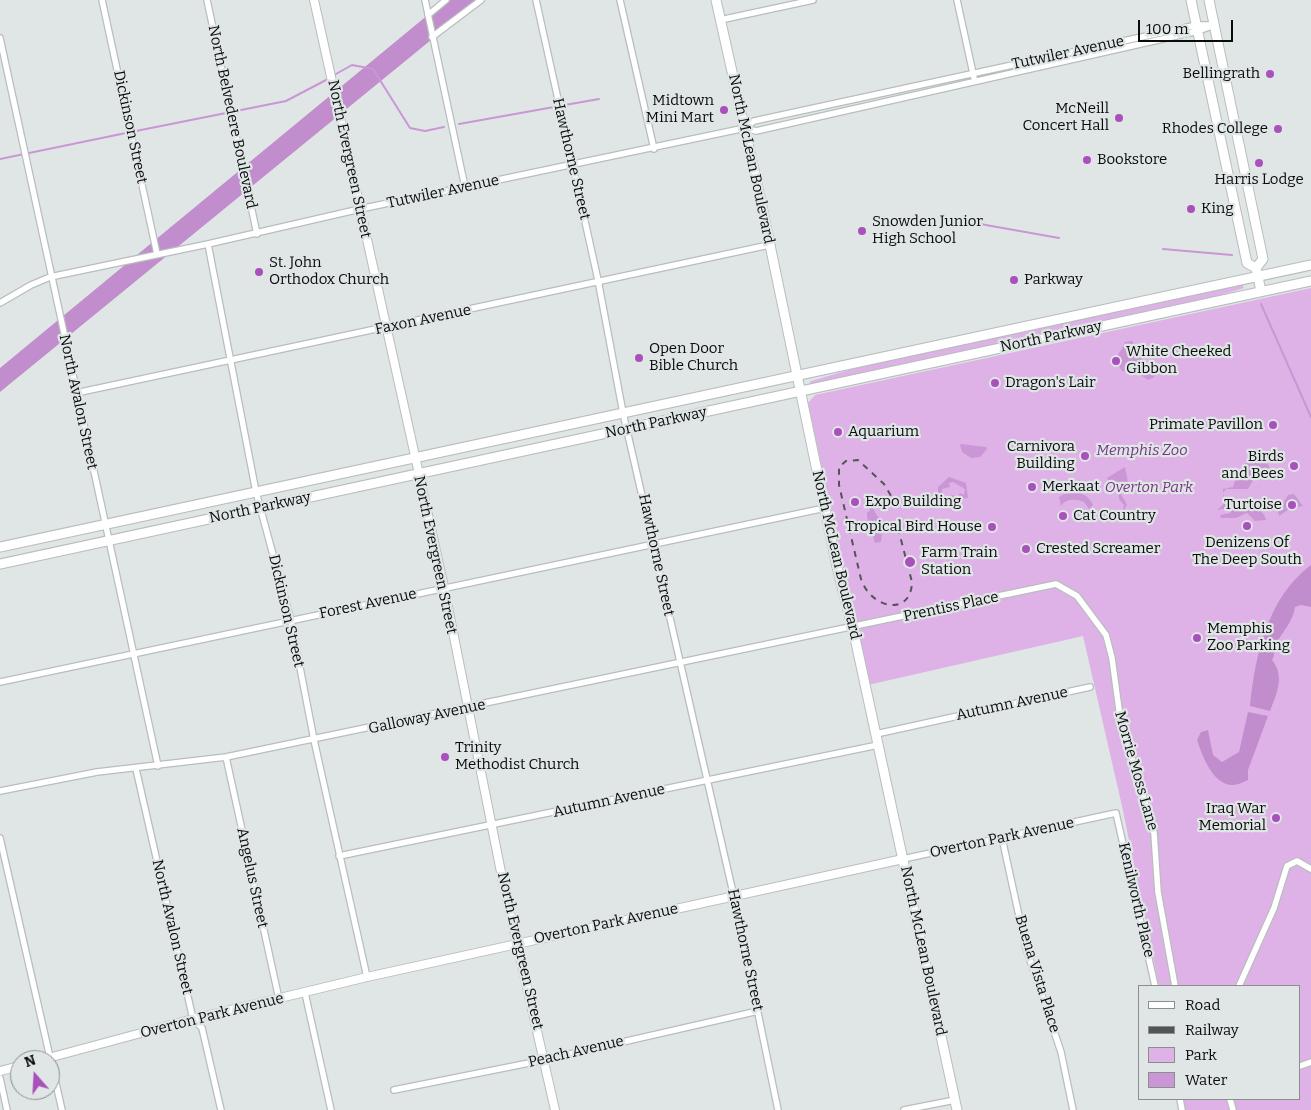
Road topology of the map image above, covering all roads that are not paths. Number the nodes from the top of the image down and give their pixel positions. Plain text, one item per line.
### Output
1 (102, 0) edge
2 (207, 0) edge
3 (314, 0) edge
4 (425, 0) edge
5 (446, 0) edge
6 (481, 0) edge
7 (536, 0) edge
8 (620, 0) edge
9 (716, 0) edge
10 (813, 0) edge
11 (957, 0) edge
12 (1191, 0) edge
13 (1208, 0) edge
14 (428, 15) junction
15 (720, 20) junction
16 (1214, 25) junction
17 (1197, 28) junction
18 (432, 36) junction
19 (0, 38) edge
20 (1083, 50) junction
21 (1085, 57) junction
22 (1029, 62) junction
23 (1031, 70) junction
24 (973, 74) junction
25 (975, 83) junction
26 (860, 99) junction
27 (862, 108) junction
28 (745, 128) junction
29 (1237, 135) junction
30 (1222, 138) junction
31 (654, 149) junction
32 (1240, 150) junction
33 (1225, 152) junction
34 (572, 166) junction
35 (465, 187) junction
36 (360, 209) junction
37 (257, 234) junction
38 (208, 244) junction
39 (769, 245) junction
40 (157, 254) junction
41 (1311, 264) edge
42 (1257, 272) junction
43 (50, 277) junction
44 (598, 280) junction
45 (1311, 281) edge
46 (1261, 291) junction
47 (0, 303) edge
48 (387, 328) junction
49 (232, 360) junction
50 (796, 376) junction
51 (76, 392) junction
52 (800, 392) junction
53 (623, 413) junction
54 (628, 429) junction
55 (414, 458) junction
56 (418, 476) junction
57 (256, 492) junction
58 (260, 507) junction
59 (825, 508) junction
60 (104, 525) junction
61 (108, 540) junction
62 (654, 544) junction
63 (0, 547) edge
64 (0, 564) edge
65 (1050, 585) joint
66 (444, 587) junction
67 (291, 620) junction
68 (852, 629) junction
69 (134, 653) junction
70 (679, 664) junction
71 (0, 682) edge
72 (1090, 687) dead end
73 (468, 708) junction
74 (876, 734) junction
75 (314, 740) junction
76 (878, 745) junction
77 (226, 758) junction
78 (158, 766) junction
79 (136, 769) junction
80 (707, 780) junction
81 (0, 791) edge
82 (1116, 813) joint
83 (492, 825) junction
84 (0, 838) edge
85 (1002, 838) junction
86 (339, 856) junction
87 (903, 859) junction
88 (1311, 869) edge
89 (734, 896) junction
90 (517, 944) junction
91 (367, 977) junction
92 (1155, 985) edge
93 (1175, 985) edge
94 (1239, 985) edge
95 (305, 992) junction
96 (278, 999) junction
97 (758, 1011) junction
98 (193, 1019) junction
99 (48, 1050) edge
100 (60, 1055) edge
101 (544, 1060) junction
102 (0, 1078) edge
103 (394, 1090) dead end
104 (955, 1100) junction
105 (7, 1110) edge
106 (221, 1110) edge
107 (331, 1110) edge
108 (556, 1110) edge
109 (778, 1110) edge
110 (904, 1110) edge
111 (957, 1110) edge
112 (1073, 1110) edge

1 - 40 street, Dickinson Street
2 - 37 street, North Belvedere Boulevard
3 - 36 street, North Evergreen Street
4 - 14 street
5 - 14 street
6 - 18 street
7 - 34 street, Hawthorne Street
8 - 31 street
9 - 15 main road, North McLean Boulevard
10 - 15 street
11 - 24 street
12 - 17 main road
13 - 16 main road
14 - 18 street
15 - 28 main road, North McLean Boulevard
16 - 17 street, Tutwiler Avenue
16 - 29 main road
17 - 20 street, Tutwiler Avenue
17 - 21 street, Tutwiler Avenue
17 - 30 main road
18 - 35 street
19 - 43 street, North Avalon Street
20 - 21 street
20 - 22 street, Tutwiler Avenue
21 - 23 street, Tutwiler Avenue
22 - 23 street
22 - 24 street, Tutwiler Avenue
23 - 25 street, Tutwiler Avenue
24 - 25 street
24 - 26 street, Tutwiler Avenue
25 - 27 street, Tutwiler Avenue
26 - 27 street
26 - 28 street, Tutwiler Avenue
27 - 28 street, Tutwiler Avenue
28 - 31 street, Tutwiler Avenue
28 - 39 main road, North McLean Boulevard
29 - 30 main road
29 - 32 main road
30 - 33 main road
31 - 34 street, Tutwiler Avenue
32 - 33 main road
32 - 42 main road
33 - 42 main road
34 - 35 street, Tutwiler Avenue
34 - 44 street, Hawthorne Street
35 - 36 street, Tutwiler Avenue
36 - 37 street, Tutwiler Avenue
36 - 48 street, North Evergreen Street
37 - 38 street, Tutwiler Avenue
38 - 40 street, Tutwiler Avenue
38 - 49 street, Dickinson Street
39 - 44 street, Faxon Avenue
39 - 50 main road, North McLean Boulevard
40 - 43 street, Tutwiler Avenue
41 - 42 main road, North Parkway
42 - 46 main road
42 - 50 main road, North Parkway
43 - 47 street, Tutwiler Avenue
43 - 51 street, North Avalon Street
44 - 48 street, Faxon Avenue
44 - 53 street, Hawthorne Street
45 - 46 main road, North Parkway
46 - 52 main road, North Parkway
48 - 49 street, Faxon Avenue
48 - 55 street, North Evergreen Street
49 - 51 street, Faxon Avenue
49 - 57 street, Dickinson Street
50 - 52 main road, North McLean Boulevard
50 - 53 main road, North Parkway
51 - 60 street, North Avalon Street
52 - 54 main road, North Parkway
52 - 59 main road, North McLean Boulevard
53 - 54 street, Hawthorne Street
53 - 55 main road, North Parkway
54 - 56 main road, North Parkway
54 - 62 street, Hawthorne Street
55 - 56 street, North Evergreen Street
55 - 57 main road, North Parkway
56 - 58 main road, North Parkway
56 - 66 street, North Evergreen Street
57 - 58 street, Dickinson Street
57 - 60 main road, North Parkway
58 - 61 main road, North Parkway
58 - 67 street, Dickinson Street
59 - 62 street, Forest Avenue
59 - 68 main road, North McLean Boulevard
60 - 61 street, North Avalon Street
60 - 63 main road, North Parkway
61 - 64 main road, North Parkway
61 - 69 street, North Avalon Street
62 - 66 street, Forest Avenue
62 - 70 street, Hawthorne Street
65 - 68 street, Prentiss Place
65 - 93 street, Morrie Moss Lane
66 - 67 street, Forest Avenue
66 - 73 street, North Evergreen Street
67 - 69 street, Forest Avenue
67 - 75 street, Dickinson Street
68 - 70 street, Galloway Avenue
68 - 74 main road, North McLean Boulevard
69 - 71 street, Forest Avenue
69 - 78 street, North Avalon Street
70 - 73 street, Galloway Avenue
70 - 80 street, Hawthorne Street
72 - 74 street, Autumn Avenue
73 - 75 street, Galloway Avenue
73 - 83 street, North Evergreen Street
74 - 76 main road, North McLean Boulevard
75 - 77 street, Galloway Avenue
75 - 86 street, Dickinson Street
76 - 80 street, Autumn Avenue
76 - 87 main road, North McLean Boulevard
77 - 78 street, Galloway Avenue
77 - 96 street, Angelus Street
78 - 79 street, Galloway Avenue
79 - 81 street, Galloway Avenue
79 - 98 street, North Avalon Street
80 - 83 street, Autumn Avenue
80 - 89 street, Hawthorne Street
82 - 85 street, Overton Park Avenue
82 - 92 street, Kenilworth Place
83 - 86 street, Autumn Avenue
83 - 90 street, North Evergreen Street
84 - 99 street
85 - 87 street, Overton Park Avenue
85 - 112 street, Buena Vista Place
86 - 91 street, Dickinson Street
87 - 89 street, Overton Park Avenue
87 - 104 main road, North McLean Boulevard
88 - 94 street
89 - 90 street, Overton Park Avenue
89 - 97 street, Hawthorne Street
90 - 91 street, Overton Park Avenue
90 - 101 street, North Evergreen Street
91 - 95 street, Overton Park Avenue
95 - 96 street, Overton Park Avenue
95 - 107 street
96 - 98 street, Overton Park Avenue
97 - 101 street, Peach Avenue
97 - 109 street, Hawthorne Street
98 - 100 street, Overton Park Avenue
98 - 106 street, North Avalon Street
101 - 103 street, Peach Avenue
101 - 108 street, North Evergreen Street
102 - 105 street
104 - 110 street
104 - 111 main road, North McLean Boulevard

